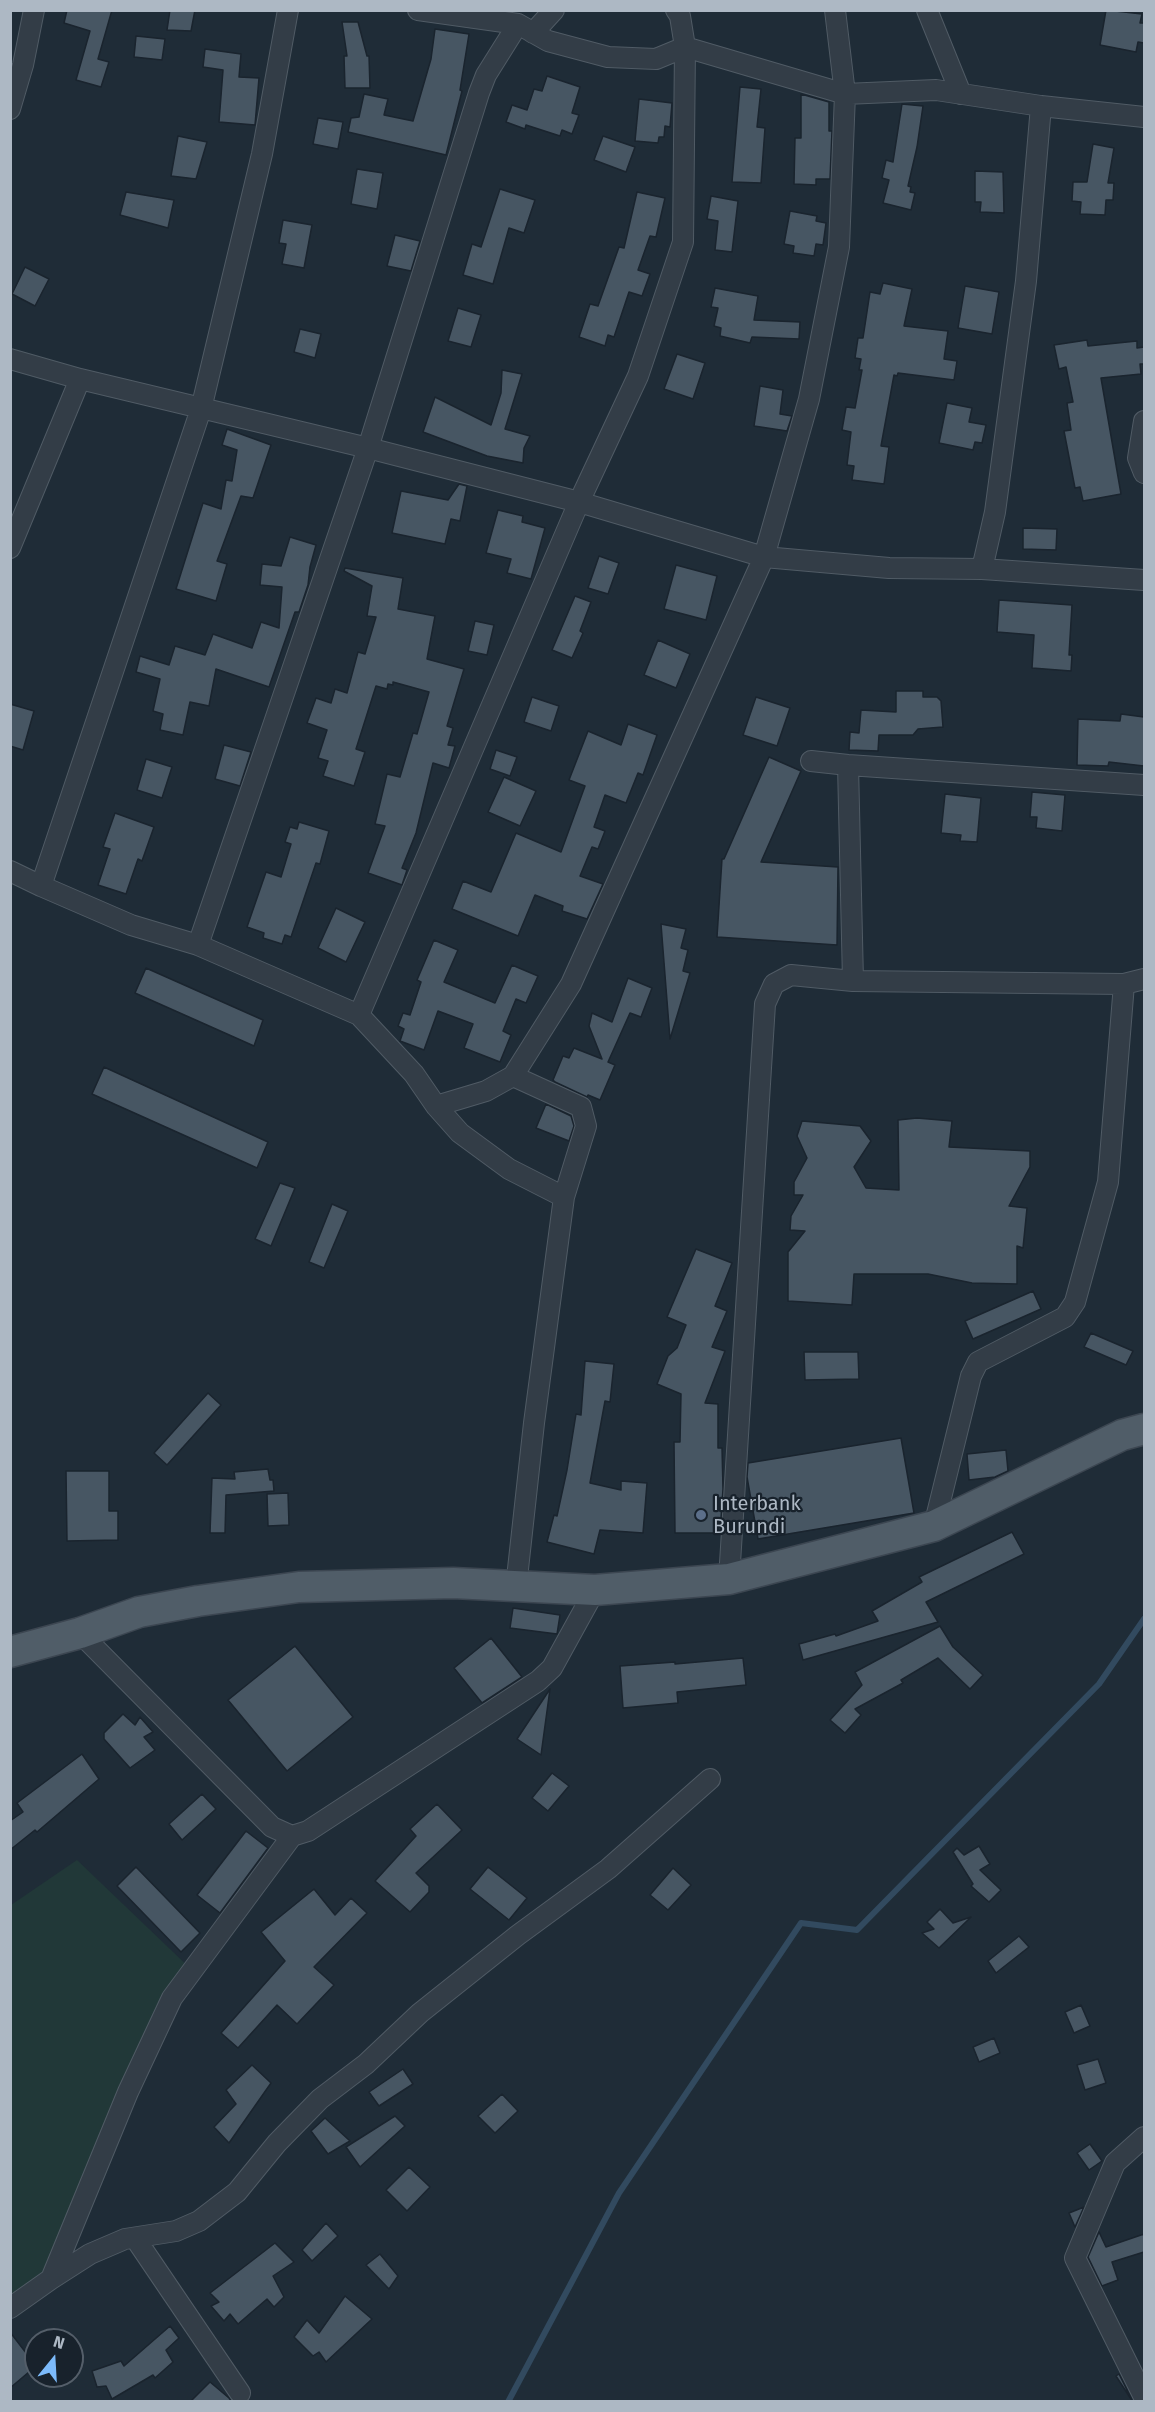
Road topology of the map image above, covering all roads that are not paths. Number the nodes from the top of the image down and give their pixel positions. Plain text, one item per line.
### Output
1 (34, 10) edge
2 (288, 10) edge
3 (418, 10) edge
4 (554, 10) edge
5 (676, 10) edge
6 (835, 10) edge
7 (927, 10) edge
8 (526, 28) junction
9 (685, 46) junction
10 (845, 93) junction
11 (961, 93) junction
12 (1041, 106) junction
13 (10, 109) edge
14 (1144, 117) edge
15 (10, 359) edge
16 (80, 379) junction
17 (201, 409) junction
18 (1144, 421) edge
19 (368, 448) junction
20 (1144, 473) edge
21 (579, 502) junction
22 (10, 548) edge
23 (764, 557) junction
24 (982, 568) junction
25 (1144, 580) edge
26 (811, 761) dead end
27 (848, 765) junction
28 (1144, 785) edge
29 (10, 871) edge
30 (41, 886) junction
31 (198, 945) junction
32 (1144, 979) edge
33 (853, 981) junction
34 (1124, 984) junction
35 (359, 1015) junction
36 (513, 1076) junction
37 (436, 1106) junction
38 (564, 1197) junction
39 (1144, 1429) edge
40 (934, 1526) junction
41 (729, 1578) junction
42 (516, 1587) junction
43 (595, 1590) junction
44 (80, 1633) junction
45 (10, 1652) edge
46 (710, 1779) dead end
47 (292, 1836) junction
48 (1144, 2137) edge
49 (135, 2238) junction
50 (51, 2279) junction
51 (10, 2308) edge
52 (240, 2393) dead end
53 (1144, 2397) edge

1 - 13 street
2 - 17 street
3 - 8 street
4 - 8 street
5 - 9 street
6 - 10 street
7 - 11 street
8 - 9 street
8 - 19 street
9 - 10 street
9 - 21 street
10 - 11 street
10 - 23 street
11 - 12 street
12 - 14 street
12 - 24 street
15 - 16 street
16 - 17 street
16 - 22 street
17 - 19 street
17 - 30 street
18 - 20 street
19 - 21 street
19 - 31 street
21 - 23 street
21 - 35 street
23 - 24 street
23 - 36 street
24 - 25 street
26 - 27 street
27 - 28 street
27 - 33 street
29 - 30 street
30 - 31 street
31 - 35 street
32 - 34 street
33 - 34 street
33 - 41 street
34 - 40 street
35 - 37 street
36 - 37 street
36 - 38 street
37 - 38 street
38 - 42 street
39 - 40 main road
40 - 41 main road
41 - 43 main road
42 - 43 main road
42 - 44 main road
43 - 47 street
44 - 45 main road
44 - 47 street
46 - 49 street
47 - 50 street
48 - 53 street
49 - 50 street
49 - 52 street
50 - 51 street

